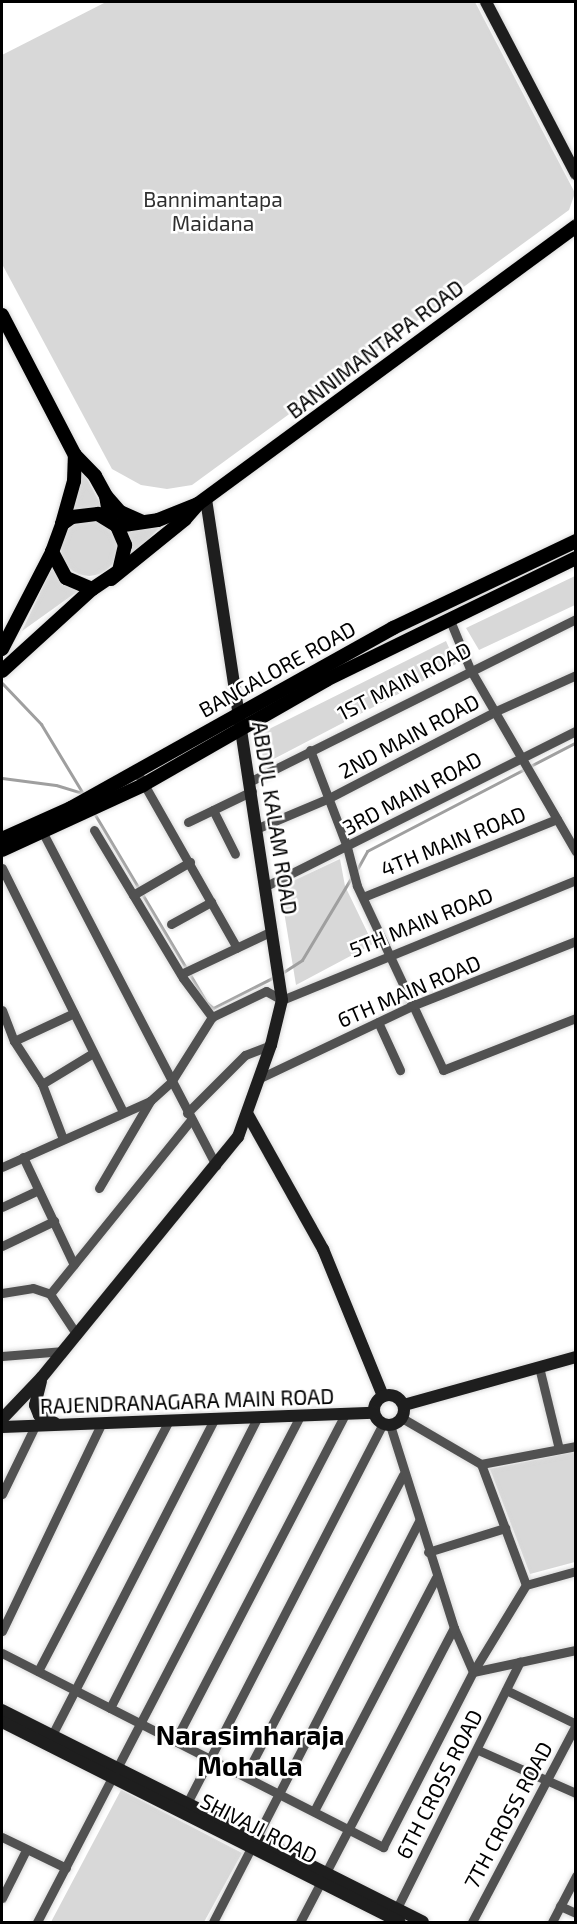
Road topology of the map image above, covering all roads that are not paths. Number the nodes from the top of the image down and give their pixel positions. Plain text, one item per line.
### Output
1 (486, 2) edge
2 (575, 171) edge
3 (576, 226) edge
4 (2, 315) edge
5 (75, 455) junction
6 (106, 496) junction
7 (202, 501) junction
8 (113, 523) junction
9 (146, 524) junction
10 (62, 525) junction
11 (576, 541) edge
12 (52, 552) junction
13 (576, 558) edge
14 (111, 579) junction
15 (92, 589) junction
16 (449, 618) junction
17 (576, 619) edge
18 (2, 649) edge
19 (470, 669) junction
20 (2, 671) edge
21 (576, 675) edge
22 (496, 711) junction
23 (240, 712) junction
24 (242, 729) junction
25 (576, 731) edge
26 (310, 750) junction
27 (521, 756) junction
28 (137, 772) junction
29 (143, 785) junction
30 (252, 786) junction
31 (100, 798) junction
32 (329, 798) junction
33 (213, 810) junction
34 (74, 811) junction
35 (556, 819) junction
36 (188, 822) dead end
37 (258, 828) junction
38 (94, 830) dead end
39 (43, 833) junction
40 (2, 839) edge
41 (347, 847) junction
42 (2, 850) edge
43 (576, 852) edge
44 (235, 854) dead end
45 (190, 862) junction
46 (2, 868) edge
47 (576, 880) edge
48 (266, 886) junction
49 (133, 895) junction
50 (363, 897) junction
51 (211, 902) junction
52 (171, 924) dead end
53 (272, 931) junction
54 (576, 941) edge
55 (237, 948) junction
56 (388, 954) junction
57 (181, 974) junction
58 (282, 1000) junction
59 (414, 1005) junction
60 (2, 1011) edge
61 (74, 1013) junction
62 (212, 1017) junction
63 (576, 1018) edge
64 (378, 1022) junction
65 (15, 1041) junction
66 (271, 1045) junction
67 (93, 1053) junction
68 (400, 1070) dead end
69 (260, 1078) junction
70 (171, 1082) junction
71 (42, 1084) junction
72 (150, 1101) junction
73 (123, 1112) junction
74 (248, 1115) junction
75 (189, 1116) junction
76 (63, 1139) junction
77 (23, 1157) junction
78 (216, 1166) junction
79 (2, 1167) edge
80 (99, 1188) dead end
81 (38, 1190) junction
82 (2, 1207) edge
83 (54, 1221) junction
84 (2, 1246) edge
85 (75, 1265) junction
86 (2, 1293) edge
87 (50, 1294) junction
88 (77, 1335) junction
89 (64, 1351) junction
90 (2, 1356) edge
91 (576, 1357) edge
92 (539, 1367) junction
93 (42, 1377) junction
94 (383, 1396) junction
95 (403, 1412) junction
96 (374, 1413) junction
97 (345, 1415) junction
98 (257, 1418) junction
99 (299, 1418) junction
100 (2, 1419) edge
101 (214, 1420) junction
102 (168, 1422) junction
103 (101, 1424) junction
104 (61, 1425) junction
105 (386, 1425) junction
106 (35, 1426) junction
107 (2, 1428) edge
108 (576, 1446) edge
109 (559, 1449) junction
110 (481, 1464) junction
111 (404, 1474) junction
112 (2, 1494) edge
113 (419, 1521) junction
114 (505, 1528) junction
115 (428, 1552) junction
116 (576, 1571) edge
117 (436, 1578) junction
118 (526, 1585) junction
119 (454, 1628) junction
120 (2, 1631) edge
121 (576, 1650) edge
122 (2, 1653) edge
123 (520, 1661) junction
124 (38, 1671) junction
125 (473, 1672) junction
126 (75, 1690) junction
127 (506, 1690) junction
128 (110, 1708) junction
129 (2, 1710) edge
130 (2, 1722) edge
131 (576, 1724) edge
132 (142, 1725) junction
133 (52, 1735) junction
134 (176, 1739) junction
135 (477, 1750) junction
136 (212, 1758) junction
137 (118, 1774) junction
138 (245, 1776) junction
139 (549, 1779) junction
140 (576, 1793) edge
141 (281, 1795) junction
142 (186, 1806) junction
143 (314, 1811) junction
144 (349, 1829) junction
145 (2, 1838) edge
146 (257, 1844) junction
147 (26, 1850) junction
148 (66, 1868) junction
149 (576, 1876) edge
150 (323, 1878) junction
151 (2, 1898) edge
152 (560, 1906) junction
153 (576, 1913) edge
154 (395, 1918) edge
155 (37, 1923) edge
156 (213, 1923) edge
157 (300, 1923) edge
158 (423, 1923) edge
159 (472, 1923) edge
160 (552, 1923) edge

1 - 2 street
3 - 7 main road, BANNIMANTAPA ROAD
4 - 5 main road
5 - 6 main road
5 - 10 main road
6 - 8 main road
6 - 9 main road
7 - 9 main road
7 - 14 main road
7 - 23 street, ABDUL KALAM ROAD
8 - 9 main road
8 - 10 main road
8 - 14 main road
10 - 12 main road
11 - 23 main road, BANGALORE ROAD
12 - 15 main road
12 - 18 main road
13 - 16 main road, BANGALORE ROAD
14 - 15 main road
15 - 20 main road
16 - 19 street
16 - 24 main road, BANGALORE ROAD
17 - 19 street, 1ST MAIN ROAD
19 - 22 street
19 - 26 street, 1ST MAIN ROAD
21 - 22 street, 2ND MAIN ROAD
22 - 27 street
22 - 32 street, 2ND MAIN ROAD
23 - 24 street, ABDUL KALAM ROAD
23 - 28 main road, BANGALORE ROAD
24 - 29 main road, BANGALORE ROAD
24 - 30 street, ABDUL KALAM ROAD
25 - 27 street, 3RD MAIN ROAD
26 - 30 street, 1ST MAIN ROAD
26 - 32 street
27 - 35 street
27 - 41 street, 3RD MAIN ROAD
28 - 29 street
28 - 31 main road, BANGALORE ROAD
29 - 31 main road, BANGALORE ROAD
29 - 45 street
30 - 33 street, 1ST MAIN ROAD
30 - 37 street, ABDUL KALAM ROAD
31 - 34 main road, BANGALORE ROAD
32 - 37 street, 2ND MAIN ROAD
32 - 41 street
33 - 36 street, 1ST MAIN ROAD
33 - 44 street
34 - 39 main road, BANGALORE ROAD
34 - 40 main road, BANGALORE ROAD
35 - 43 street
35 - 50 street, 4TH MAIN ROAD
37 - 48 street, ABDUL KALAM ROAD
38 - 49 street
39 - 42 main road, BANGALORE ROAD
39 - 70 street
41 - 48 street, 3RD MAIN ROAD
41 - 50 street
45 - 49 street
45 - 51 street
46 - 61 street
47 - 56 street, 5TH MAIN ROAD
48 - 53 street, ABDUL KALAM ROAD
49 - 57 street
50 - 56 street
51 - 52 street
51 - 55 street
53 - 55 street
53 - 58 street, ABDUL KALAM ROAD
54 - 59 street, 6TH MAIN ROAD
55 - 57 street
56 - 58 street, 5TH MAIN ROAD
56 - 59 street
57 - 62 street
58 - 62 street
58 - 66 street
59 - 63 street
59 - 64 street, 6TH MAIN ROAD
60 - 65 street
61 - 65 street
61 - 67 street
62 - 70 street
64 - 68 street
64 - 69 street, 6TH MAIN ROAD
65 - 71 street
66 - 69 street
66 - 75 street
67 - 71 street
67 - 73 street
69 - 74 street
70 - 72 street
70 - 75 street
71 - 76 street
72 - 73 street
72 - 80 street
73 - 76 street
74 - 78 street
74 - 94 street
75 - 78 street
75 - 85 street
76 - 77 street
77 - 79 street
77 - 81 street
78 - 88 street
81 - 82 street
81 - 83 street
83 - 84 street
83 - 85 street
85 - 87 street
86 - 87 street
87 - 88 street
88 - 89 street
89 - 90 street
89 - 93 street
91 - 92 street
92 - 95 street
92 - 109 street
93 - 100 street
93 - 104 street
94 - 95 street
94 - 96 street
95 - 105 street
95 - 110 street
96 - 97 street, RAJENDRANAGARA MAIN ROAD
96 - 105 street
97 - 99 street, RAJENDRANAGARA MAIN ROAD
97 - 134 street
98 - 99 street, RAJENDRANAGARA MAIN ROAD
98 - 101 street, RAJENDRANAGARA MAIN ROAD
98 - 128 street
99 - 132 street
101 - 102 street, RAJENDRANAGARA MAIN ROAD
101 - 126 street
102 - 103 street, RAJENDRANAGARA MAIN ROAD
102 - 124 street
103 - 104 street, RAJENDRANAGARA MAIN ROAD
103 - 120 street
104 - 106 street, RAJENDRANAGARA MAIN ROAD
105 - 111 street
105 - 136 street
106 - 107 street, RAJENDRANAGARA MAIN ROAD
106 - 112 street
108 - 109 street
109 - 110 street
110 - 114 street
111 - 113 street
111 - 138 street
113 - 115 street
113 - 141 street
114 - 115 street
114 - 118 street
115 - 117 street
116 - 118 street
117 - 119 street
117 - 143 street
118 - 125 street
119 - 125 street
119 - 144 street
121 - 123 street
122 - 124 street
123 - 125 street
123 - 127 street, 6TH CROSS ROAD
124 - 126 street
125 - 144 street
126 - 128 street
126 - 133 street
127 - 131 street
127 - 135 street, 6TH CROSS ROAD
128 - 132 street
129 - 133 street
130 - 137 street, SHIVAJI ROAD
131 - 139 street, 7TH CROSS ROAD
132 - 134 street
132 - 137 street
133 - 137 street
134 - 136 street
135 - 139 street
135 - 154 street, 6TH CROSS ROAD
136 - 138 street
136 - 142 street
137 - 142 street, SHIVAJI ROAD
137 - 148 street
138 - 141 street
139 - 140 street
139 - 159 street, 7TH CROSS ROAD
141 - 143 street
141 - 146 street
142 - 146 street, SHIVAJI ROAD
143 - 144 street
144 - 150 street
145 - 147 street
146 - 150 street, SHIVAJI ROAD
146 - 156 street
147 - 148 street
147 - 151 street
148 - 155 street
149 - 152 street
150 - 154 street, SHIVAJI ROAD
150 - 157 street
152 - 153 street
152 - 160 street
154 - 158 street, SHIVAJI ROAD

